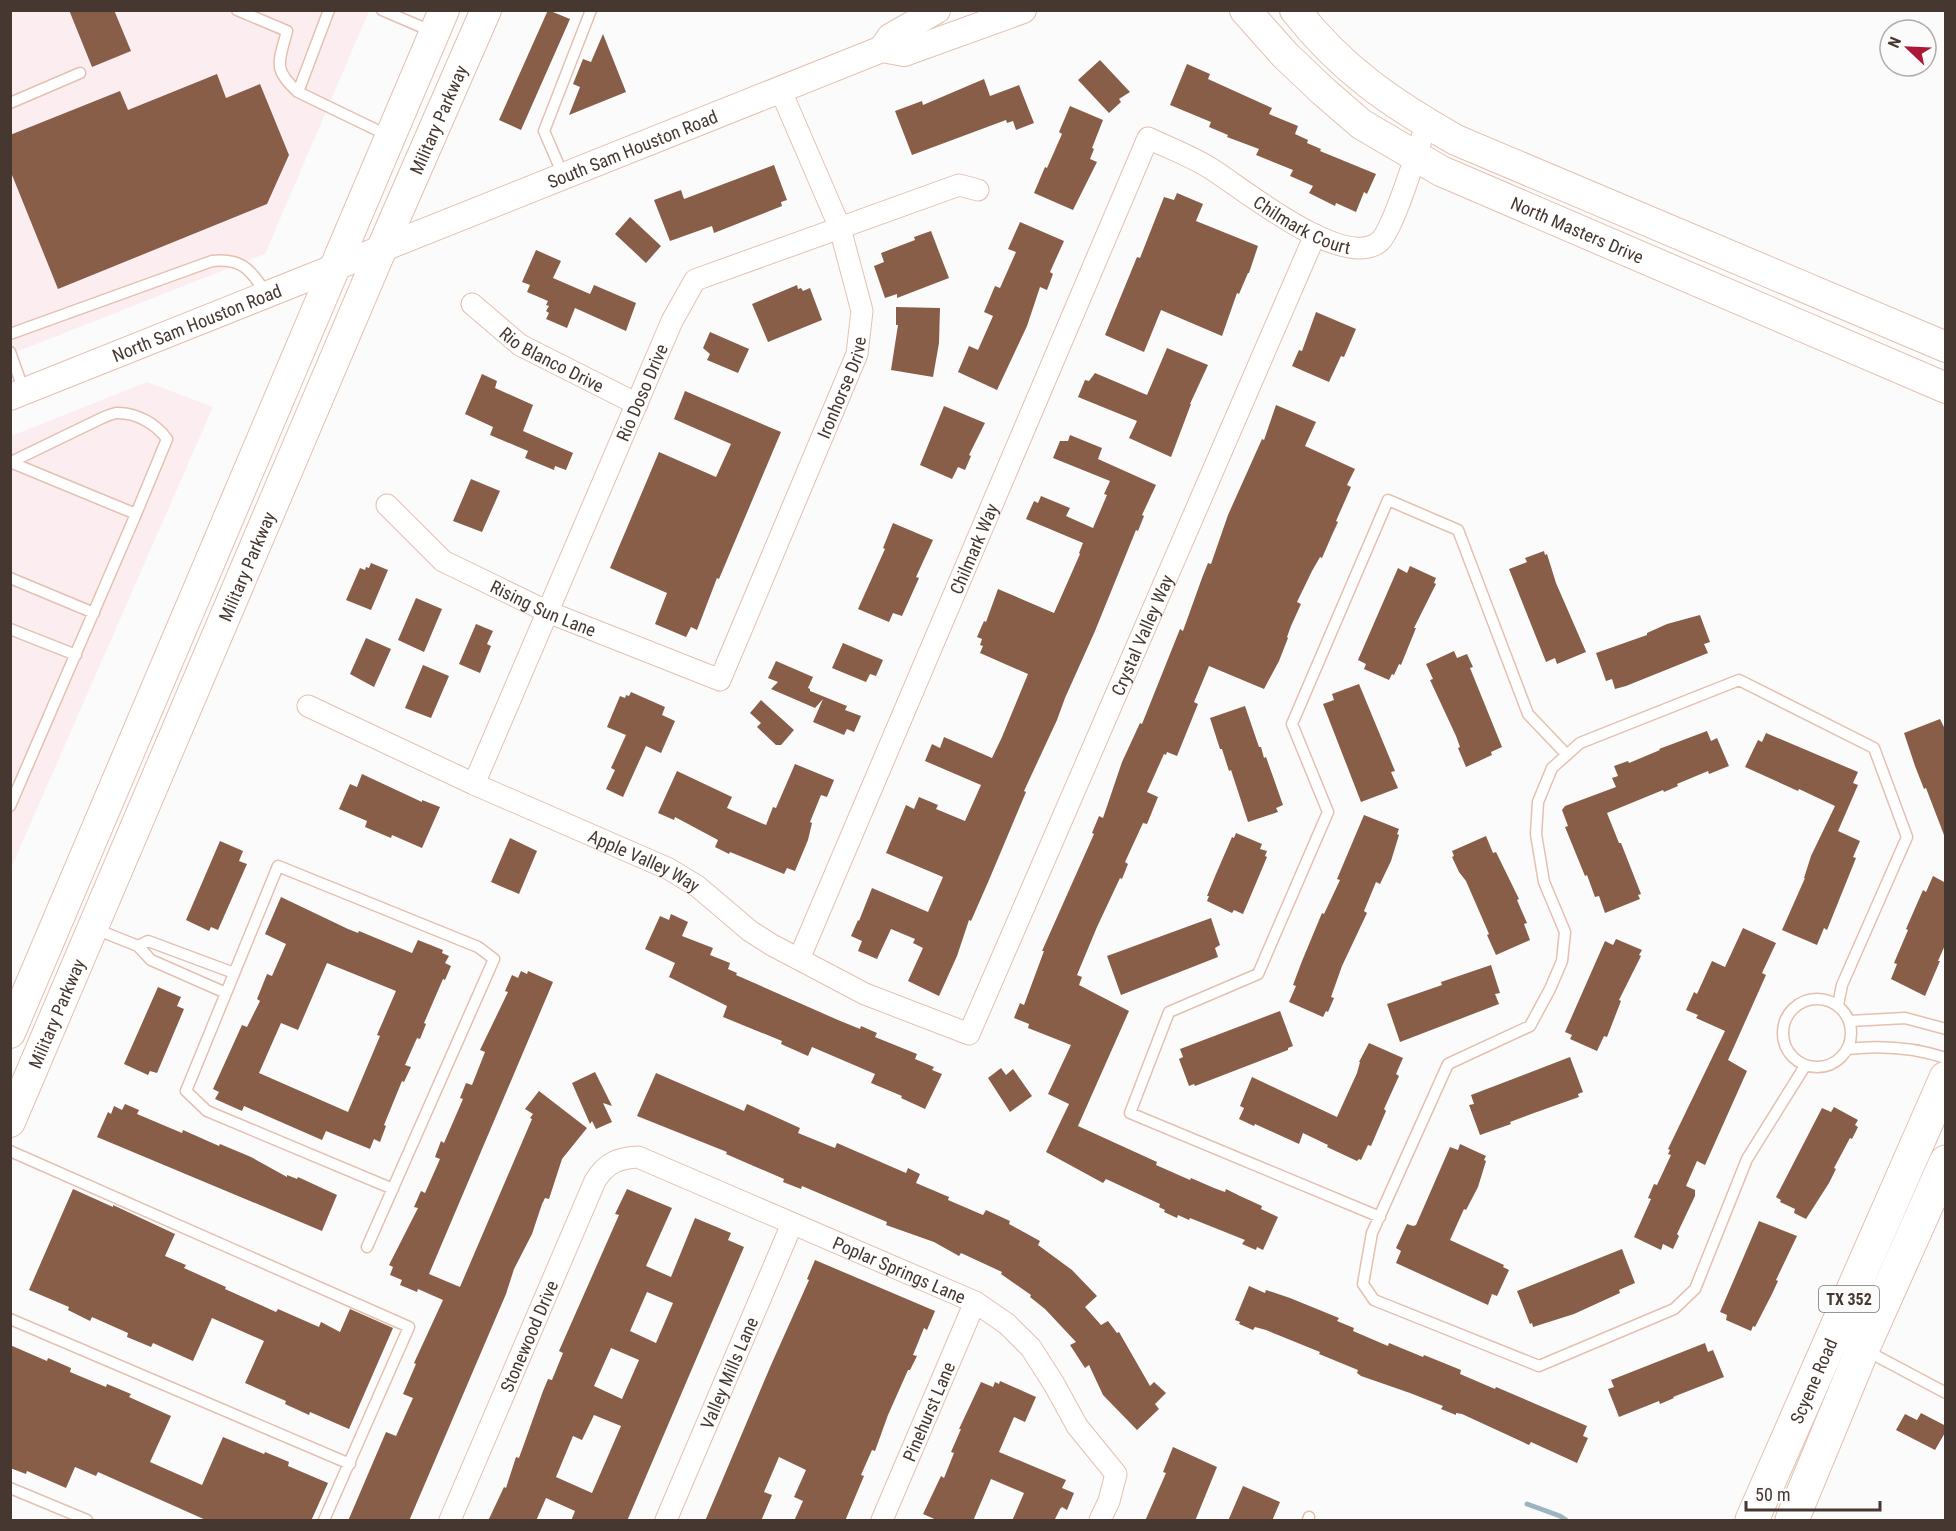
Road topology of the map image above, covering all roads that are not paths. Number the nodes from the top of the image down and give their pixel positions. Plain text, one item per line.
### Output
1 (237, 10) edge
2 (329, 10) edge
3 (382, 10) edge
4 (486, 10) edge
5 (591, 10) edge
6 (937, 10) edge
7 (1023, 10) edge
8 (1245, 10) edge
9 (1295, 10) edge
10 (439, 22) edge
11 (882, 49) junction
12 (80, 73) dead end
13 (780, 89) junction
14 (298, 92) junction
15 (10, 103) edge
16 (1427, 123) junction
17 (390, 136) junction
18 (1148, 138) joint
19 (1414, 156) junction
20 (563, 176) junction
21 (978, 190) dead end
22 (840, 228) junction
23 (1315, 235) junction
24 (382, 248) junction
25 (336, 266) junction
26 (267, 294) junction
27 (472, 304) dead end
28 (10, 334) edge
29 (1946, 347) edge
30 (10, 352) edge
31 (1946, 388) edge
32 (17, 394) edge
33 (637, 404) junction
34 (11, 462) edge
35 (387, 505) dead end
36 (136, 514) junction
37 (10, 578) edge
38 (548, 612) junction
39 (94, 613) junction
40 (10, 629) edge
41 (76, 655) junction
42 (720, 680) joint
43 (308, 706) dead end
44 (1567, 755) junction
45 (474, 784) junction
46 (10, 806) edge
47 (61, 915) junction
48 (93, 928) junction
49 (138, 946) junction
50 (799, 959) junction
51 (234, 973) junction
52 (226, 993) junction
53 (1838, 1005) junction
54 (1850, 1021) junction
55 (1946, 1029) edge
56 (10, 1033) edge
57 (969, 1034) joint
58 (1848, 1049) junction
59 (1946, 1058) edge
60 (1806, 1066) junction
61 (1946, 1078) edge
62 (10, 1122) edge
63 (10, 1151) edge
64 (616, 1160) joint
65 (1946, 1162) edge
66 (393, 1189) junction
67 (1380, 1216) junction
68 (792, 1224) junction
69 (367, 1247) dead end
70 (975, 1302) junction
71 (10, 1319) edge
72 (1863, 1348) junction
73 (1946, 1393) edge
74 (350, 1464) junction
75 (10, 1488) edge
76 (87, 1521) edge
77 (324, 1521) edge
78 (450, 1521) edge
79 (666, 1521) edge
80 (882, 1521) edge
81 (1100, 1521) edge
82 (1752, 1521) edge
83 (1792, 1521) edge

1 - 14 lane
2 - 14 lane
3 - 10 lane
4 - 24 main road, Military Parkway
5 - 20 lane
6 - 11 street, South Sam Houston Road
7 - 11 street, South Sam Houston Road
8 - 19 main road, North Masters Drive
9 - 16 main road, North Masters Drive
10 - 17 main road, Military Parkway
11 - 13 street, South Sam Houston Road
12 - 15 lane
13 - 20 street, South Sam Houston Road
13 - 22 street, Ironhorse Drive
14 - 17 lane
16 - 19 street, Chilmark Court
16 - 29 main road, North Masters Drive
17 - 25 main road, Military Parkway
18 - 23 street, Chilmark Court
18 - 50 street, Chilmark Way
19 - 23 street, Chilmark Court
19 - 31 main road, North Masters Drive
20 - 24 street, South Sam Houston Road
21 - 22 street, Rio Doso Drive
22 - 33 street, Rio Doso Drive
22 - 42 street, Ironhorse Drive
23 - 57 street, Crystal Valley Way
24 - 25 street, North Sam Houston Road
24 - 48 main road, Military Parkway
25 - 26 street, North Sam Houston Road
25 - 47 main road, Military Parkway
26 - 28 lane
26 - 32 street, North Sam Houston Road
27 - 33 street, Rio Blanco Drive
30 - 32 lane
33 - 38 street, Rio Doso Drive
34 - 36 lane
34 - 36 lane
35 - 38 street, Rising Sun Lane
36 - 39 lane
37 - 39 lane
38 - 42 street, Rising Sun Lane
38 - 45 street, Rio Doso Drive
39 - 41 lane
40 - 41 lane
41 - 46 lane
43 - 45 street, Apple Valley Way
44 - 53 lane
44 - 67 lane
44 - 67 lane
45 - 50 street, Apple Valley Way
47 - 48 main road
47 - 56 main road, Military Parkway
48 - 49 lane
48 - 62 main road, Military Parkway
49 - 51 lane
49 - 52 lane
50 - 57 street, Apple Valley Way
51 - 52 lane
51 - 66 lane
52 - 66 lane
53 - 54 lane
53 - 60 lane
54 - 55 lane
54 - 58 lane
58 - 59 lane
58 - 60 lane
60 - 67 lane
61 - 82 main road, Scyene Road / TX 352
63 - 74 lane
64 - 68 street, Poplar Springs Lane
64 - 78 street, Stonewood Drive
65 - 72 main road, Scyene Road / TX 352
66 - 69 lane
68 - 70 street, Poplar Springs Lane
68 - 79 street, Valley Mills Lane
70 - 80 street, Pinehurst Lane
70 - 81 street, Poplar Springs Lane
71 - 74 lane
72 - 73 lane
72 - 83 main road, Scyene Road / TX 352
74 - 77 lane
75 - 76 lane

